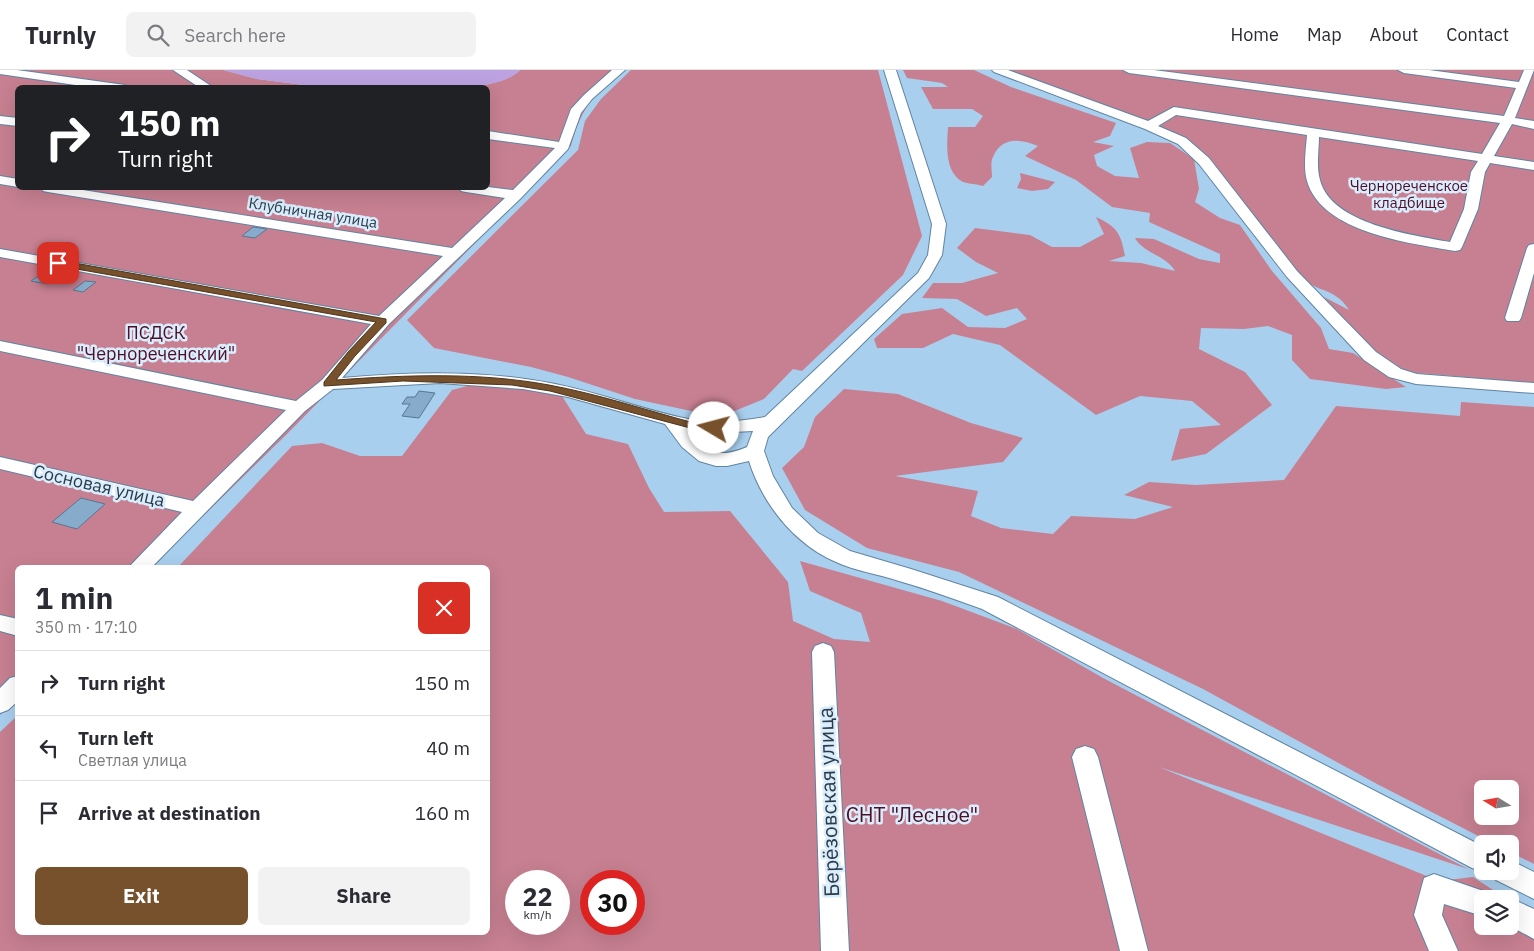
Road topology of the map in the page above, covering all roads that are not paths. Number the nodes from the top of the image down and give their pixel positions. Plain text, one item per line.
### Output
1 (179, 70) edge
2 (619, 70) edge
3 (890, 70) edge
4 (998, 70) edge
5 (1130, 70) edge
6 (1404, 70) edge
7 (1530, 70) edge
8 (0, 71) edge
9 (103, 85) edge
10 (204, 85) edge
11 (1523, 86) junction
12 (0, 120) edge
13 (1508, 120) junction
14 (15, 122) edge
15 (1534, 125) edge
16 (1150, 126) junction
17 (1313, 134) junction
18 (490, 135) edge
19 (564, 146) junction
20 (1485, 158) junction
21 (1534, 166) edge
22 (0, 180) edge
23 (15, 182) edge
24 (61, 190) edge
25 (480, 190) edge
26 (516, 195) junction
27 (1534, 248) edge
28 (0, 253) edge
29 (455, 253) junction
30 (1514, 318) dead end
31 (383, 321) junction
32 (0, 346) edge
33 (328, 384) junction
34 (1534, 388) edge
35 (299, 406) junction
36 (672, 420) junction
37 (771, 422) junction
38 (755, 450) junction
39 (0, 463) edge
40 (199, 508) junction
41 (141, 565) edge
42 (0, 623) edge
43 (15, 627) edge
44 (823, 652) dead end
45 (15, 688) edge
46 (0, 703) edge
47 (1085, 757) dead end
48 (1474, 855) edge
49 (1519, 878) edge
50 (1534, 886) edge
51 (1474, 900) edge
52 (1519, 915) edge
53 (1534, 925) edge
54 (835, 951) edge
55 (1134, 951) edge
56 (1444, 951) edge

1 - 10 street
2 - 19 street
3 - 37 street
4 - 16 street
5 - 13 street
6 - 11 street
7 - 11 street
8 - 9 street
11 - 13 street
12 - 14 street
13 - 15 street
13 - 20 street
16 - 17 street
16 - 34 street
17 - 20 street
17 - 20 street
18 - 19 street
19 - 26 street
20 - 21 street
22 - 23 street
24 - 29 street, Клубничная улица
25 - 26 street
26 - 29 street
27 - 30 street
28 - 31 street
29 - 31 street
31 - 33 street
32 - 35 street
33 - 35 street
33 - 36 street
35 - 40 street
36 - 37 street
36 - 38 street
37 - 38 street
38 - 48 street
39 - 40 street, Сосновая улица
40 - 41 street
42 - 43 street
44 - 54 street, Берёзовская улица
45 - 46 street
47 - 55 street
49 - 50 street
51 - 56 street
52 - 53 street

